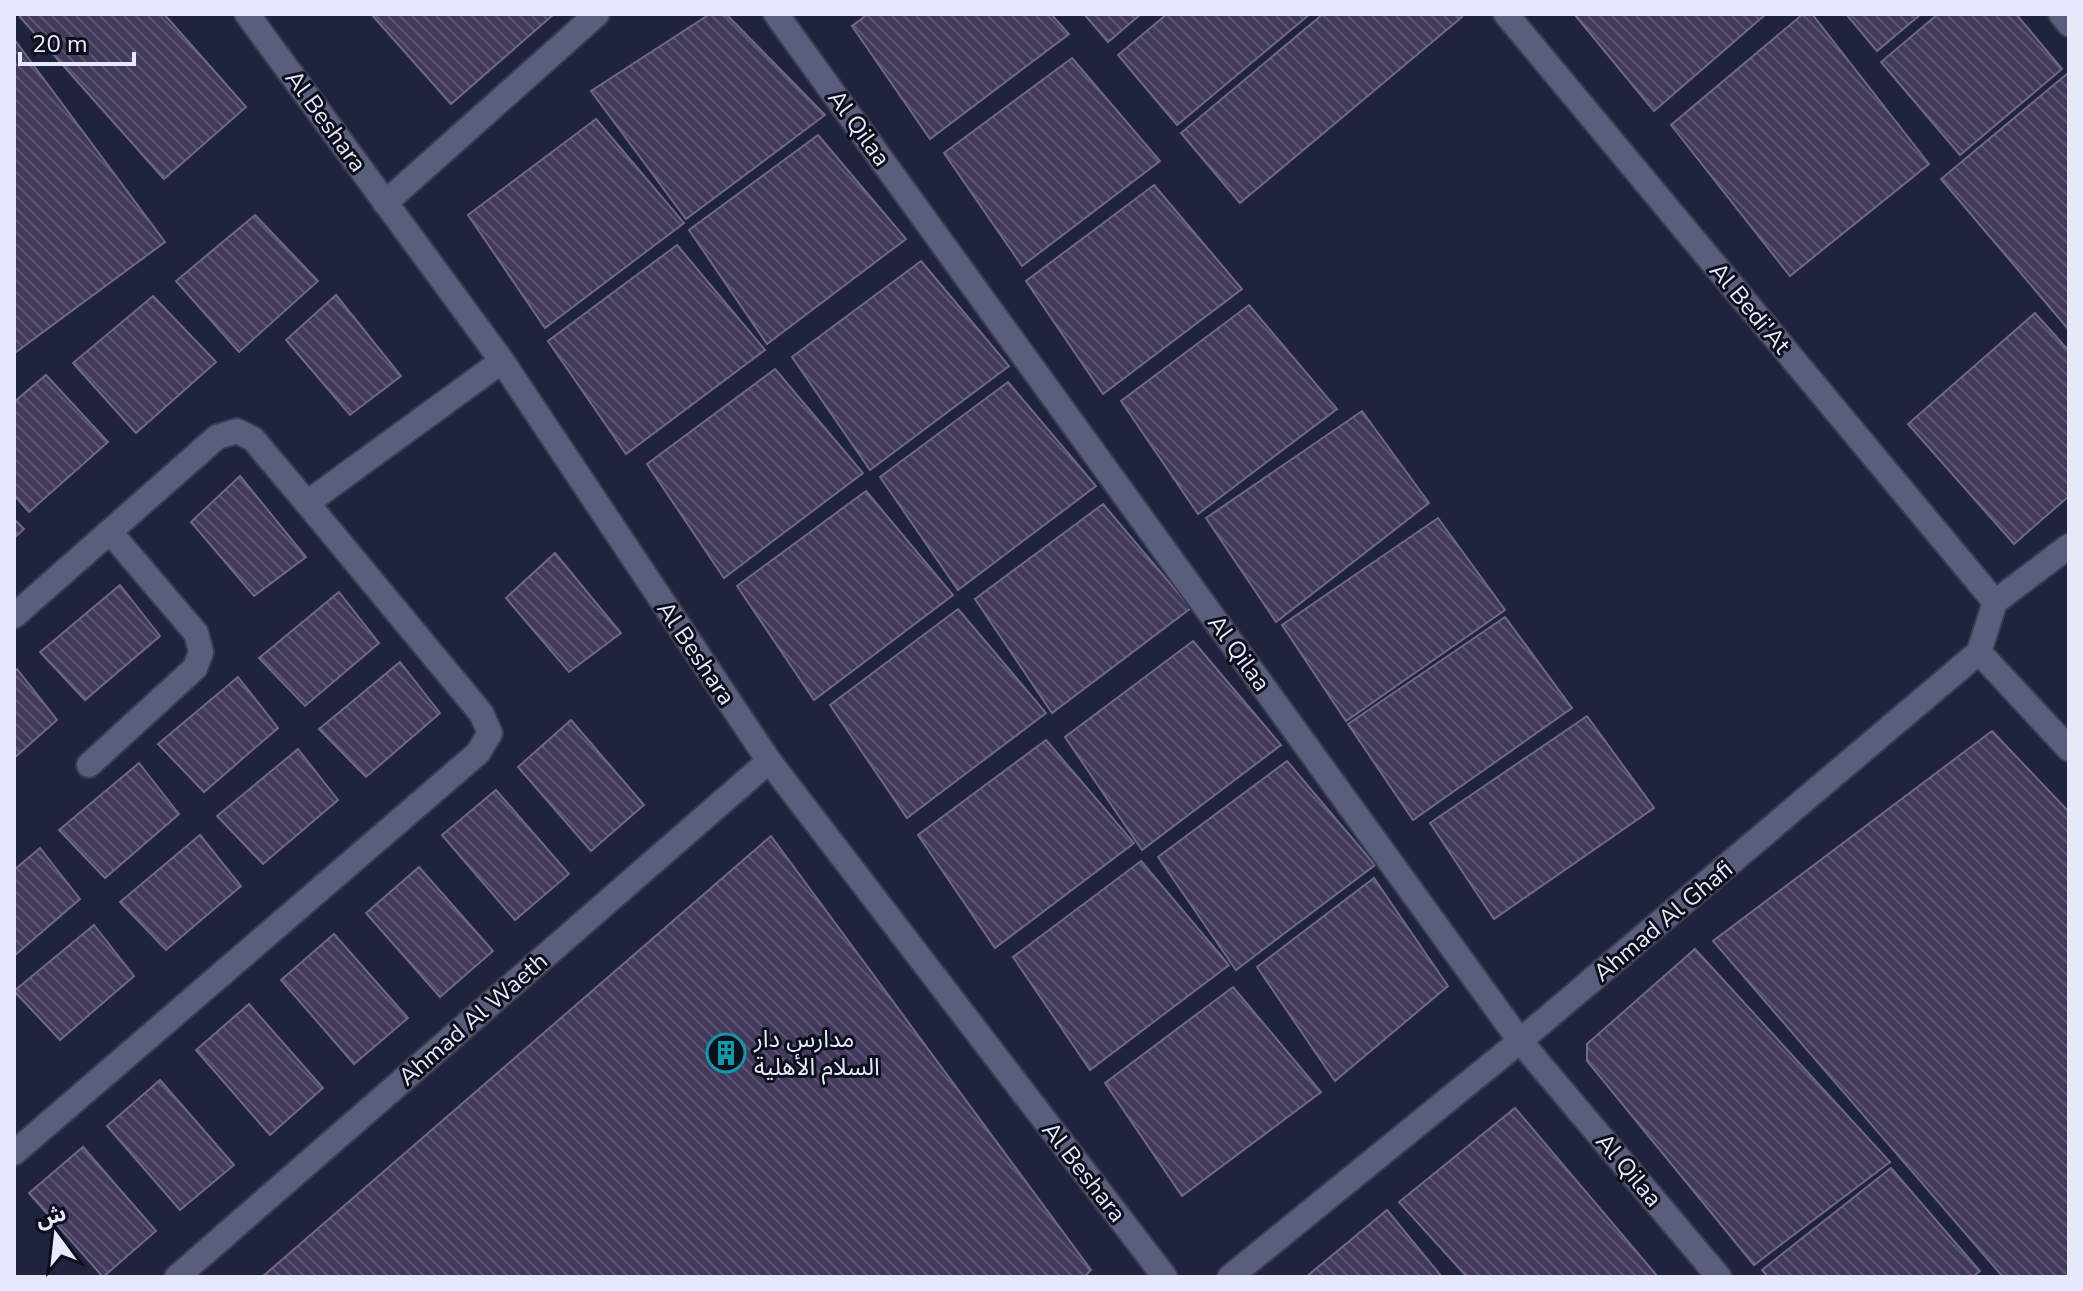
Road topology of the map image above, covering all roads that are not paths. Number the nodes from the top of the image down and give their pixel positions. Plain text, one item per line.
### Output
1 (247, 14) edge
2 (597, 14) edge
3 (776, 14) edge
4 (1506, 14) edge
5 (2061, 14) edge
6 (2069, 24) edge
7 (385, 203) junction
8 (502, 361) junction
9 (307, 503) junction
10 (110, 532) junction
11 (2069, 546) edge
12 (1995, 602) junction
13 (14, 616) edge
14 (1979, 652) junction
15 (2069, 749) edge
16 (769, 761) junction
17 (89, 765) dead end
18 (1520, 1041) junction
19 (14, 1153) edge
20 (177, 1277) edge
21 (1165, 1277) edge
22 (1230, 1277) edge
23 (1719, 1277) edge

1 - 7 street, Al Beshara
2 - 7 street
3 - 18 street, Al Qilaa
4 - 12 street, Al Bedi'At
5 - 6 street
7 - 8 street, Al Beshara
8 - 9 street
8 - 16 street, Al Beshara
9 - 10 street
9 - 19 street
10 - 13 street
10 - 17 street
11 - 12 street
12 - 14 street
14 - 15 street
14 - 18 street, Ahmad Al Ghafi
16 - 20 street, Ahmad Al Waeth
16 - 21 street, Al Beshara
18 - 22 street, Ahmad Al Ghafi
18 - 23 street, Al Qilaa

